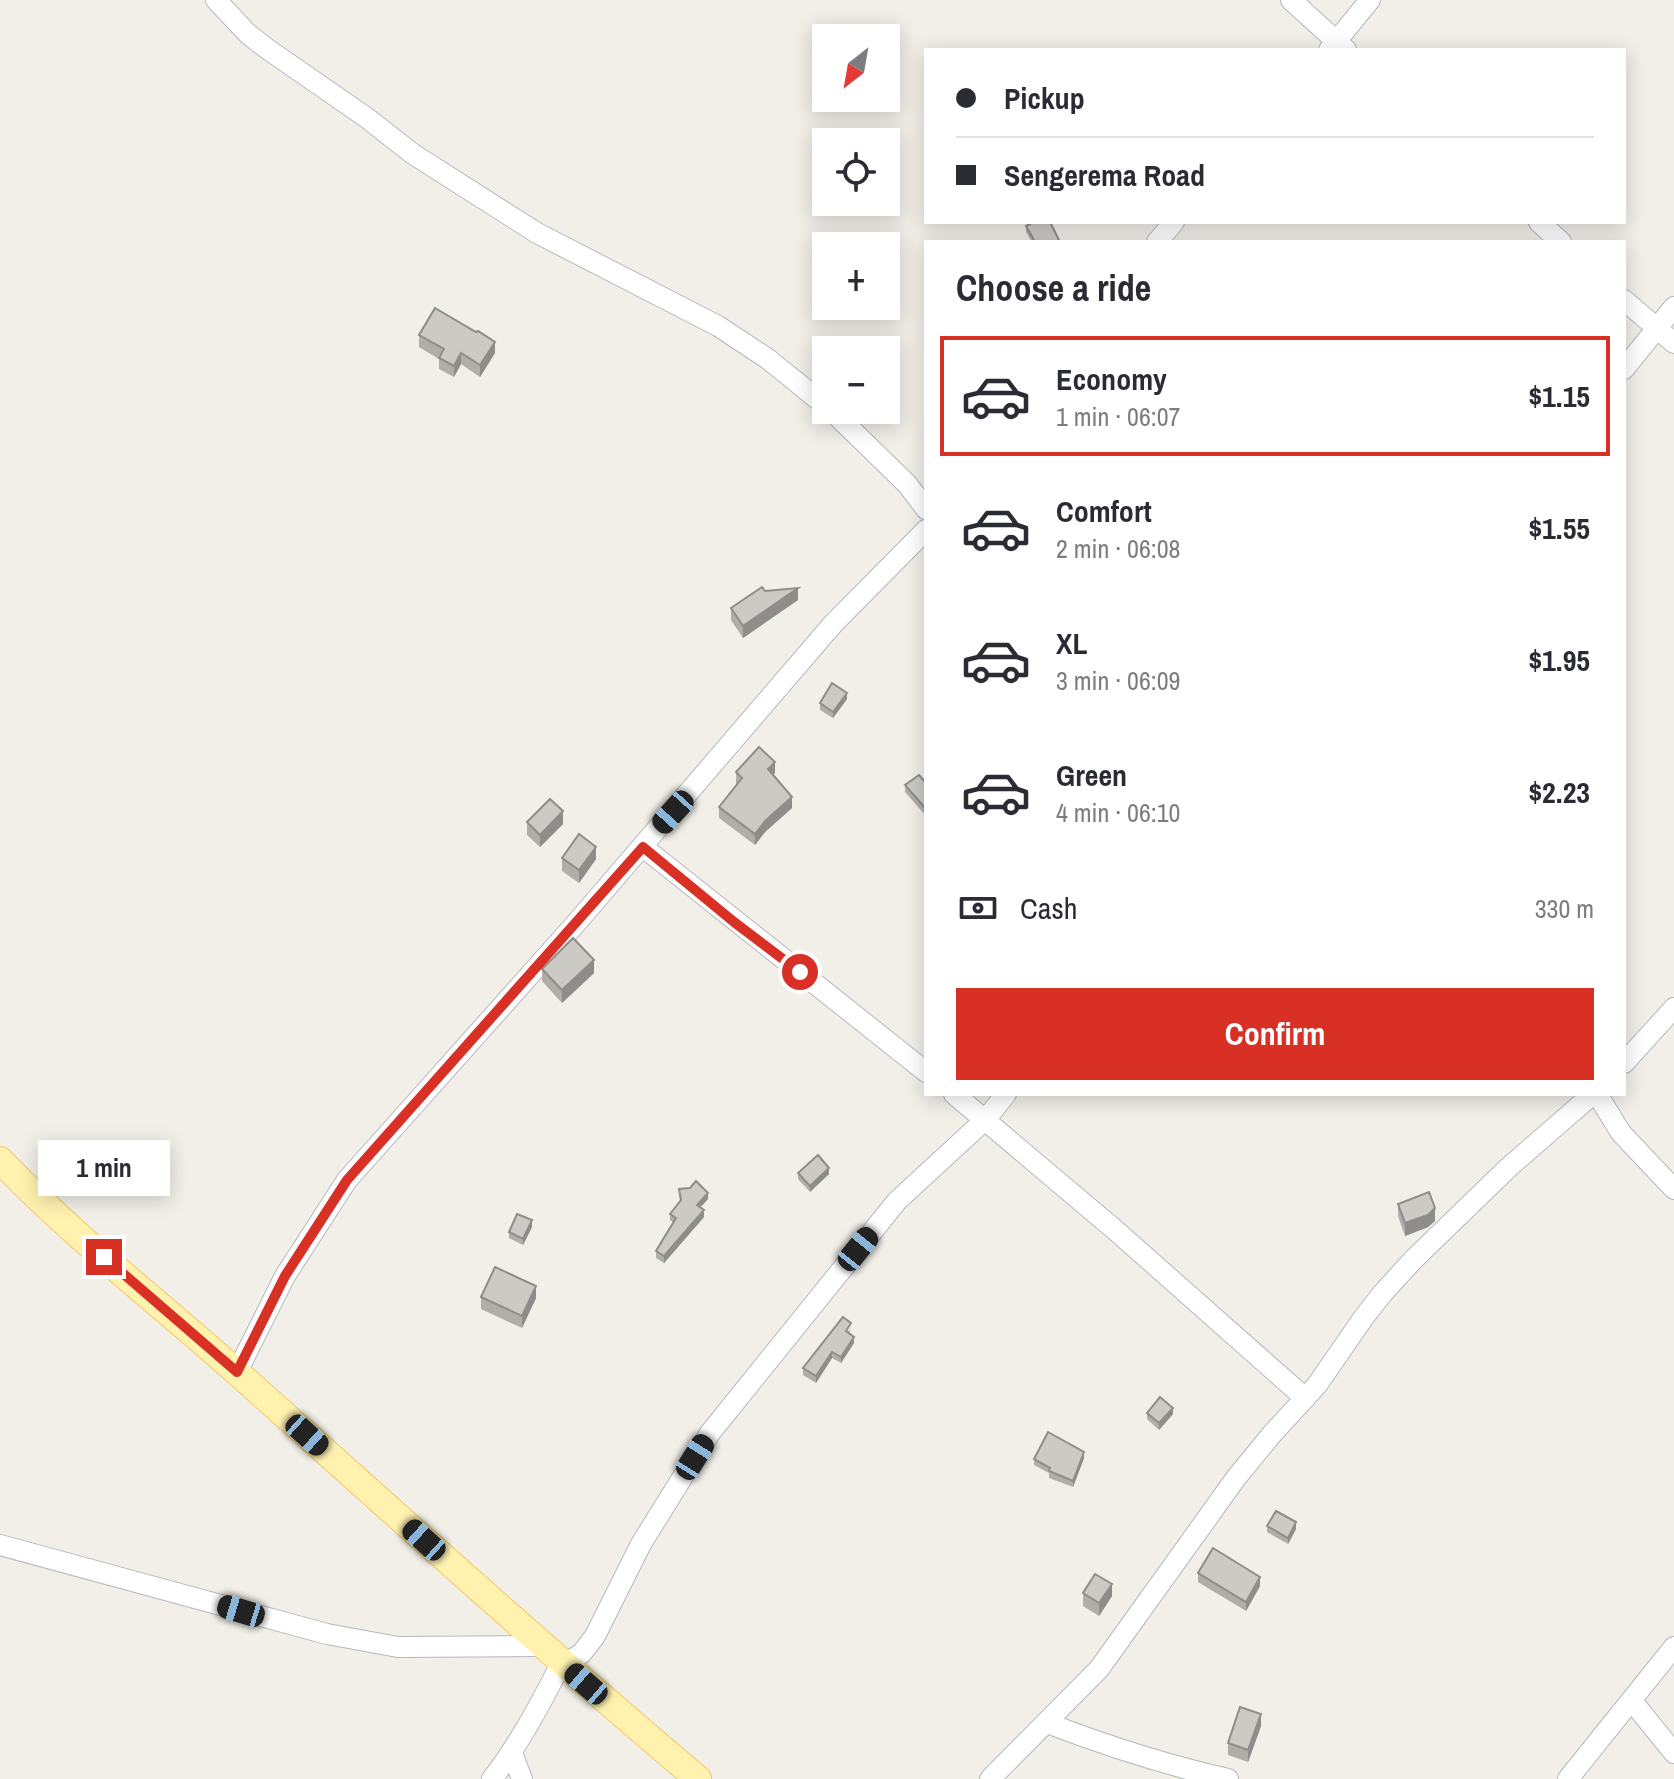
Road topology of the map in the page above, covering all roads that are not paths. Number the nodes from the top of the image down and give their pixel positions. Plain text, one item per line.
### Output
1 (216, 0) edge
2 (1291, 0) edge
3 (1370, 0) edge
4 (1337, 47) edge
5 (1172, 224) edge
6 (1541, 224) edge
7 (1159, 240) edge
8 (1559, 240) edge
9 (1626, 302) edge
10 (1674, 307) edge
11 (1654, 329) junction
12 (1674, 343) edge
13 (1626, 366) edge
14 (812, 395) edge
15 (845, 424) edge
16 (924, 506) edge
17 (924, 532) edge
18 (643, 847) junction
19 (1674, 1008) edge
20 (1626, 1061) edge
21 (924, 1070) edge
22 (957, 1096) edge
23 (1004, 1096) edge
24 (1593, 1096) edge
25 (1596, 1096) edge
26 (986, 1119) junction
27 (0, 1160) edge
28 (1674, 1189) edge
29 (237, 1372) junction
30 (1305, 1398) junction
31 (0, 1545) edge
32 (541, 1646) junction
33 (1674, 1647) edge
34 (562, 1664) junction
35 (1632, 1701) junction
36 (1047, 1723) junction
37 (512, 1753) junction
38 (1674, 1753) edge
39 (492, 1779) edge
40 (522, 1779) edge
41 (698, 1779) edge
42 (990, 1779) edge
43 (1228, 1779) edge
44 (1568, 1779) edge

1 - 14 street
2 - 4 street
3 - 4 street
5 - 7 street
6 - 8 street
9 - 11 street
10 - 11 street
11 - 12 street
11 - 13 street
15 - 16 street
17 - 18 street
18 - 21 street
18 - 29 street
19 - 20 street
22 - 26 street
23 - 26 street
24 - 30 street
25 - 28 street
26 - 30 street
26 - 34 street
27 - 29 main road
29 - 32 main road
30 - 36 street
31 - 32 street
32 - 34 main road
33 - 35 street
34 - 37 street
34 - 41 main road
35 - 38 street
35 - 44 street
36 - 42 street
36 - 43 street
37 - 39 street
37 - 40 street

